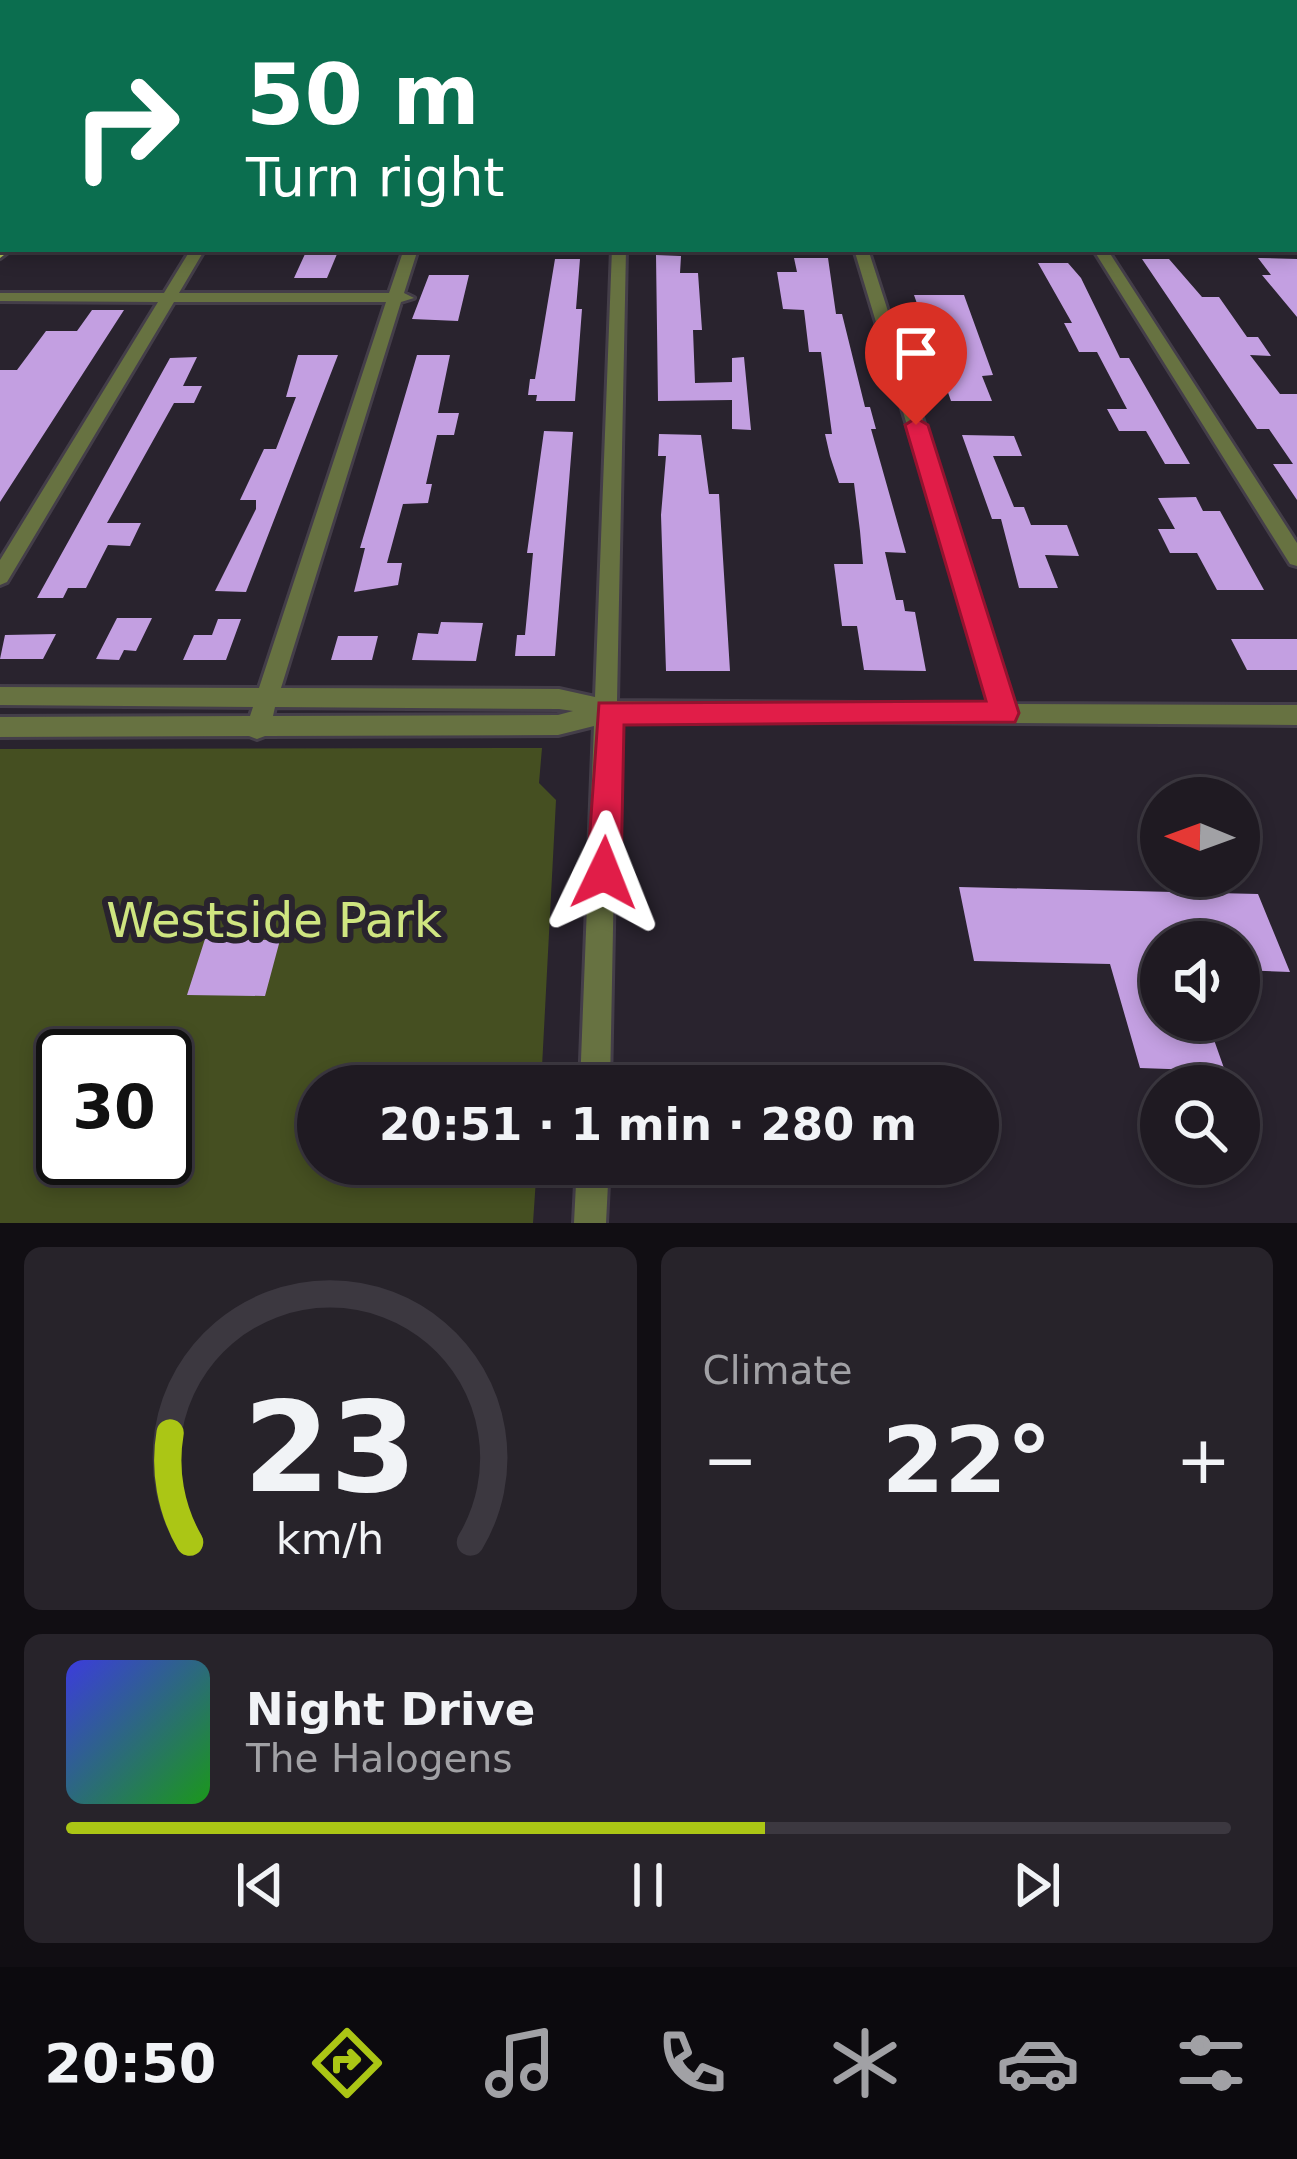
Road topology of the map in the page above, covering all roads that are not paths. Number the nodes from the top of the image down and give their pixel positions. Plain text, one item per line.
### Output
1 (196, 252) edge
2 (411, 252) edge
3 (619, 252) edge
4 (863, 252) edge
5 (1102, 252) edge
6 (170, 296) junction
7 (0, 297) edge
8 (401, 298) junction
9 (1297, 559) edge
10 (0, 577) edge
11 (0, 696) edge
12 (268, 697) junction
13 (610, 712) junction
14 (1004, 713) junction
15 (1297, 715) edge
16 (0, 727) edge
17 (257, 729) junction
18 (597, 1065) edge
19 (592, 1185) edge
20 (590, 1223) edge

1 - 6 street
2 - 8 street
3 - 13 street
4 - 14 street
5 - 9 street
6 - 7 street
6 - 8 street
6 - 10 street
8 - 12 street
11 - 12 street
12 - 13 street
12 - 17 street
13 - 14 street
13 - 17 street
13 - 18 street
14 - 15 street
16 - 17 street
19 - 20 street

